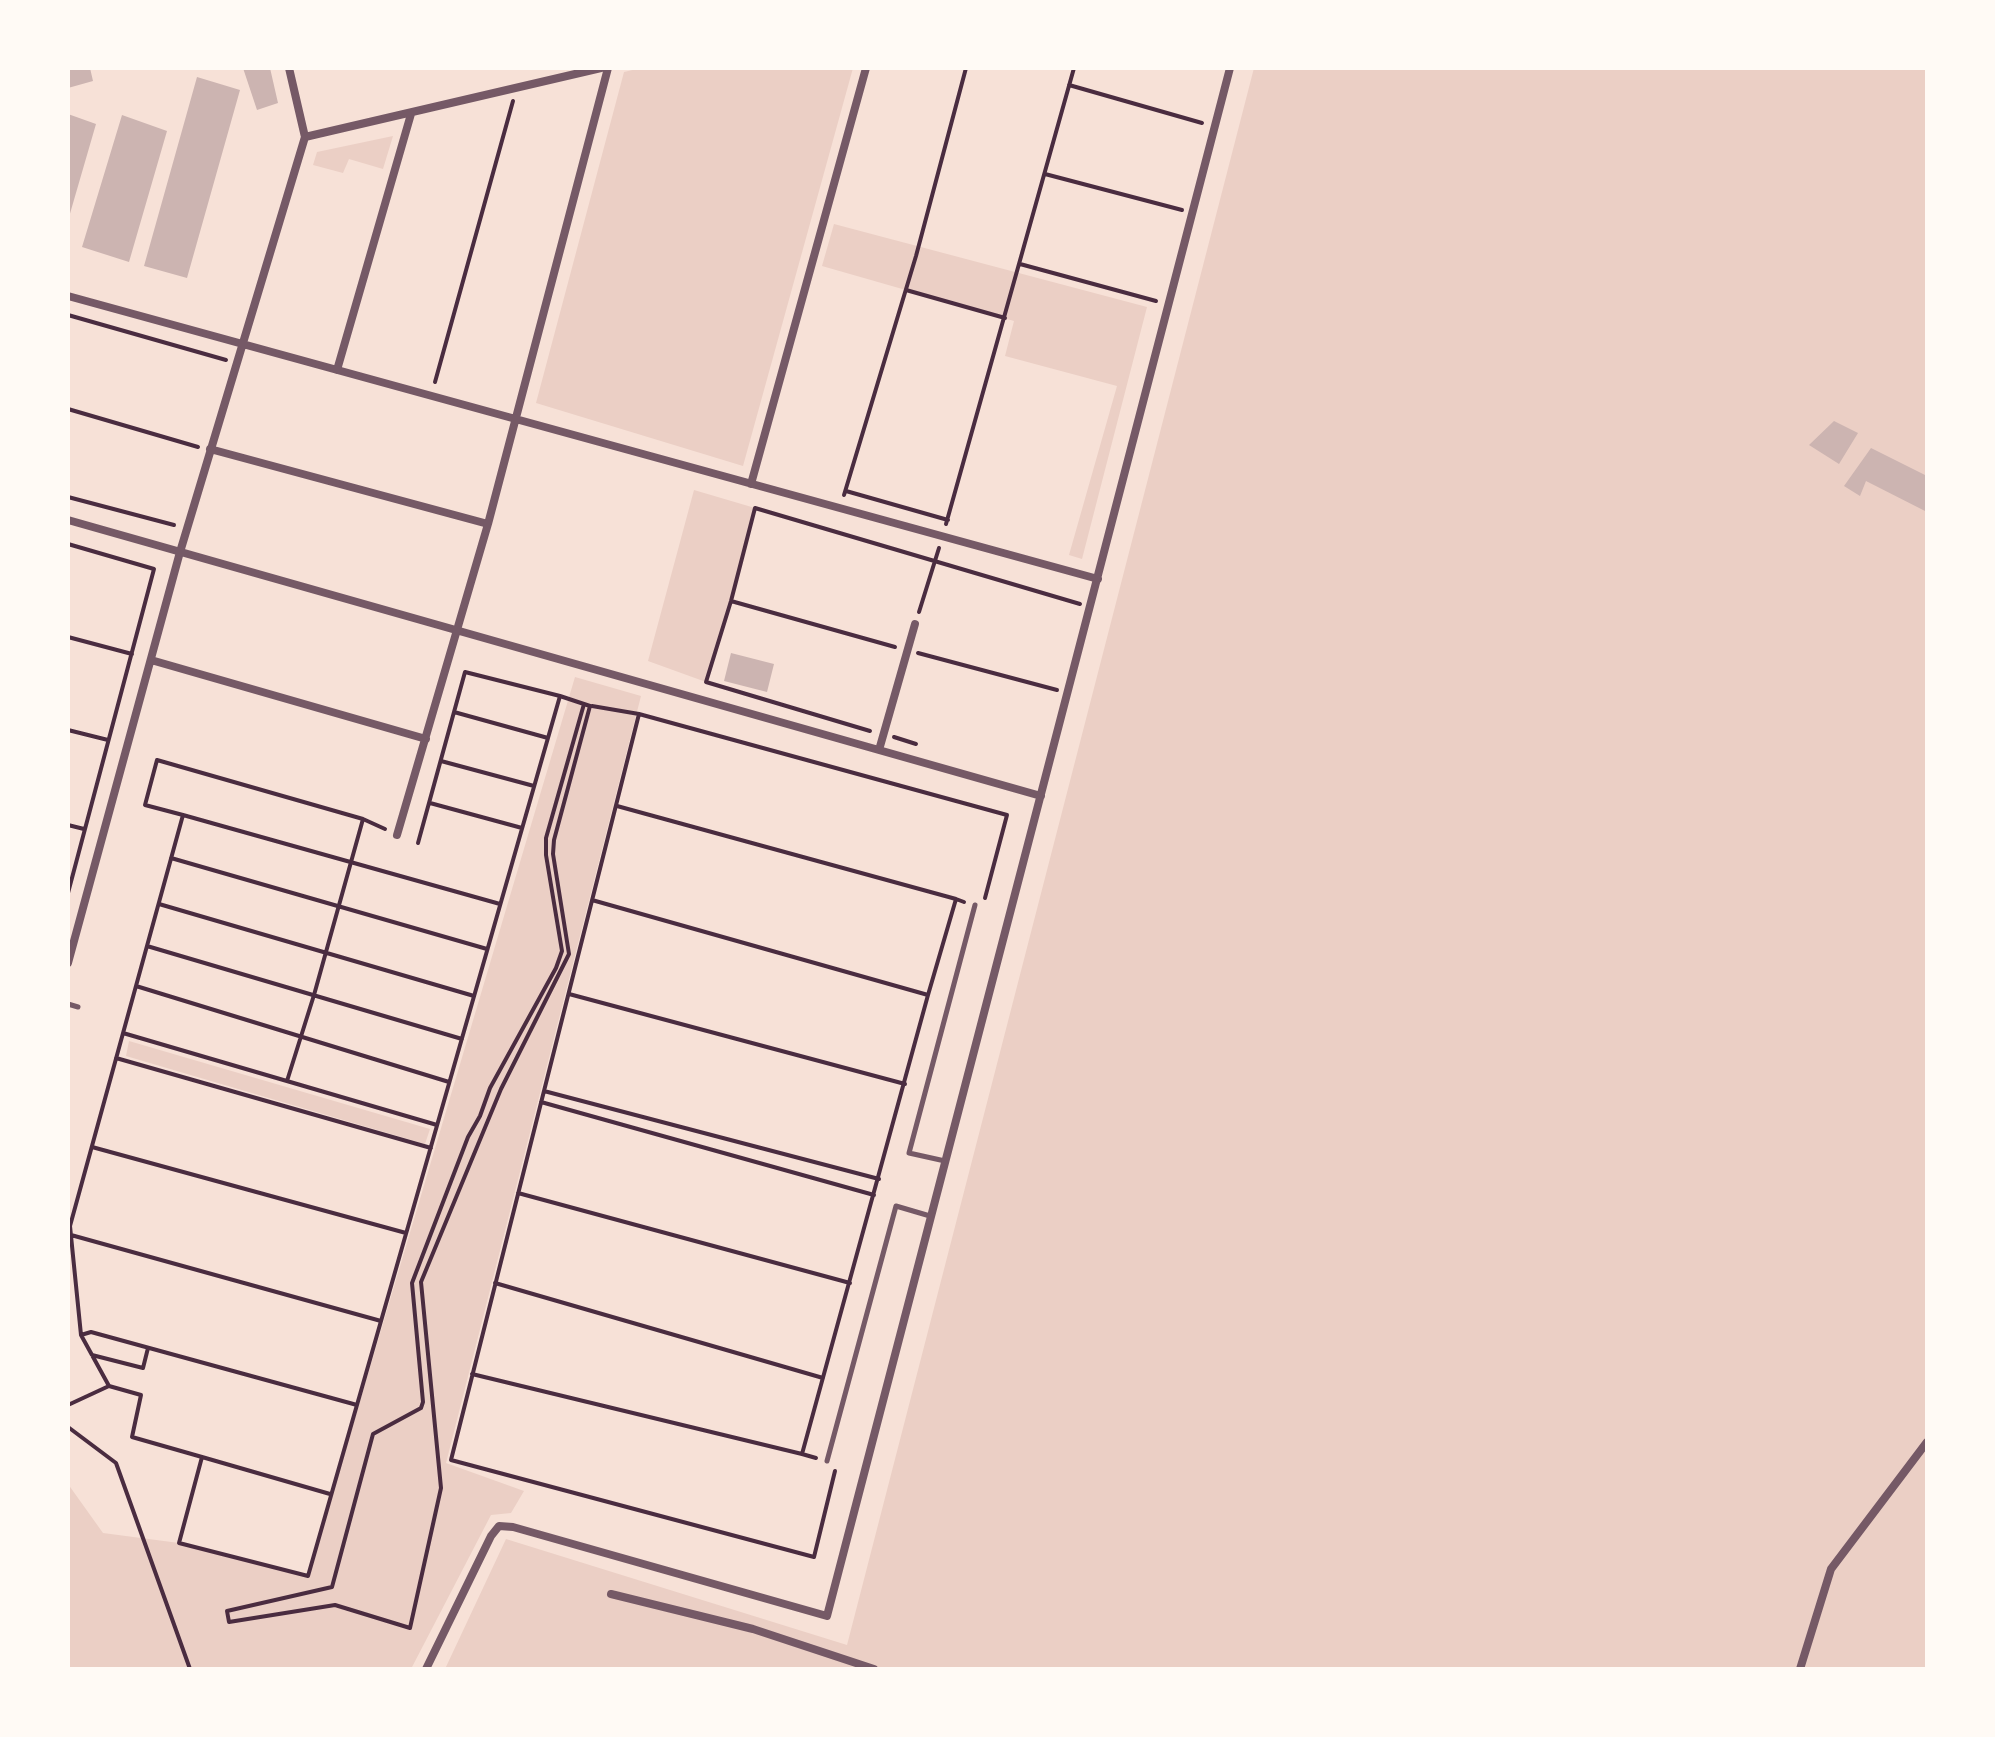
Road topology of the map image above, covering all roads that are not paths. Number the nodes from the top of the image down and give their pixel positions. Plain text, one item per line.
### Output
1 (289, 68) edge
2 (601, 68) edge
3 (608, 68) edge
4 (866, 68) edge
5 (1230, 68) edge
6 (411, 114) junction
7 (305, 137) junction
8 (68, 296) edge
9 (241, 343) junction
10 (337, 370) junction
11 (516, 420) junction
12 (205, 448) junction
13 (751, 484) junction
14 (68, 520) edge
15 (488, 524) junction
16 (180, 552) junction
17 (1098, 579) junction
18 (915, 624) road end
19 (458, 630) junction
20 (151, 660) junction
21 (426, 739) junction
22 (879, 750) junction
23 (1041, 796) junction
24 (397, 835) road end
25 (975, 905) road end
26 (71, 938) edge
27 (68, 963) edge
28 (68, 1004) edge
29 (78, 1007) dead end
30 (946, 1162) junction
31 (931, 1217) junction
32 (1927, 1442) edge
33 (827, 1461) road end
34 (611, 1594) dead end
35 (426, 1669) edge
36 (874, 1669) edge
37 (1800, 1669) edge

1 - 7 street
2 - 6 street
3 - 11 street
4 - 13 street
5 - 17 street
6 - 7 street
6 - 10 street
7 - 9 street
8 - 9 street
9 - 10 street
9 - 12 street
10 - 11 street
11 - 13 street
11 - 15 street
12 - 15 street
12 - 16 street
13 - 17 street
14 - 16 street
15 - 19 street
16 - 19 street
16 - 20 street
17 - 23 street
18 - 22 street
19 - 21 street
19 - 22 street
20 - 21 street
20 - 26 street
21 - 24 street
22 - 23 street
23 - 30 street
25 - 30 lane
26 - 27 street
28 - 29 lane
30 - 31 street
31 - 33 lane
31 - 35 street
32 - 37 street
34 - 36 street

